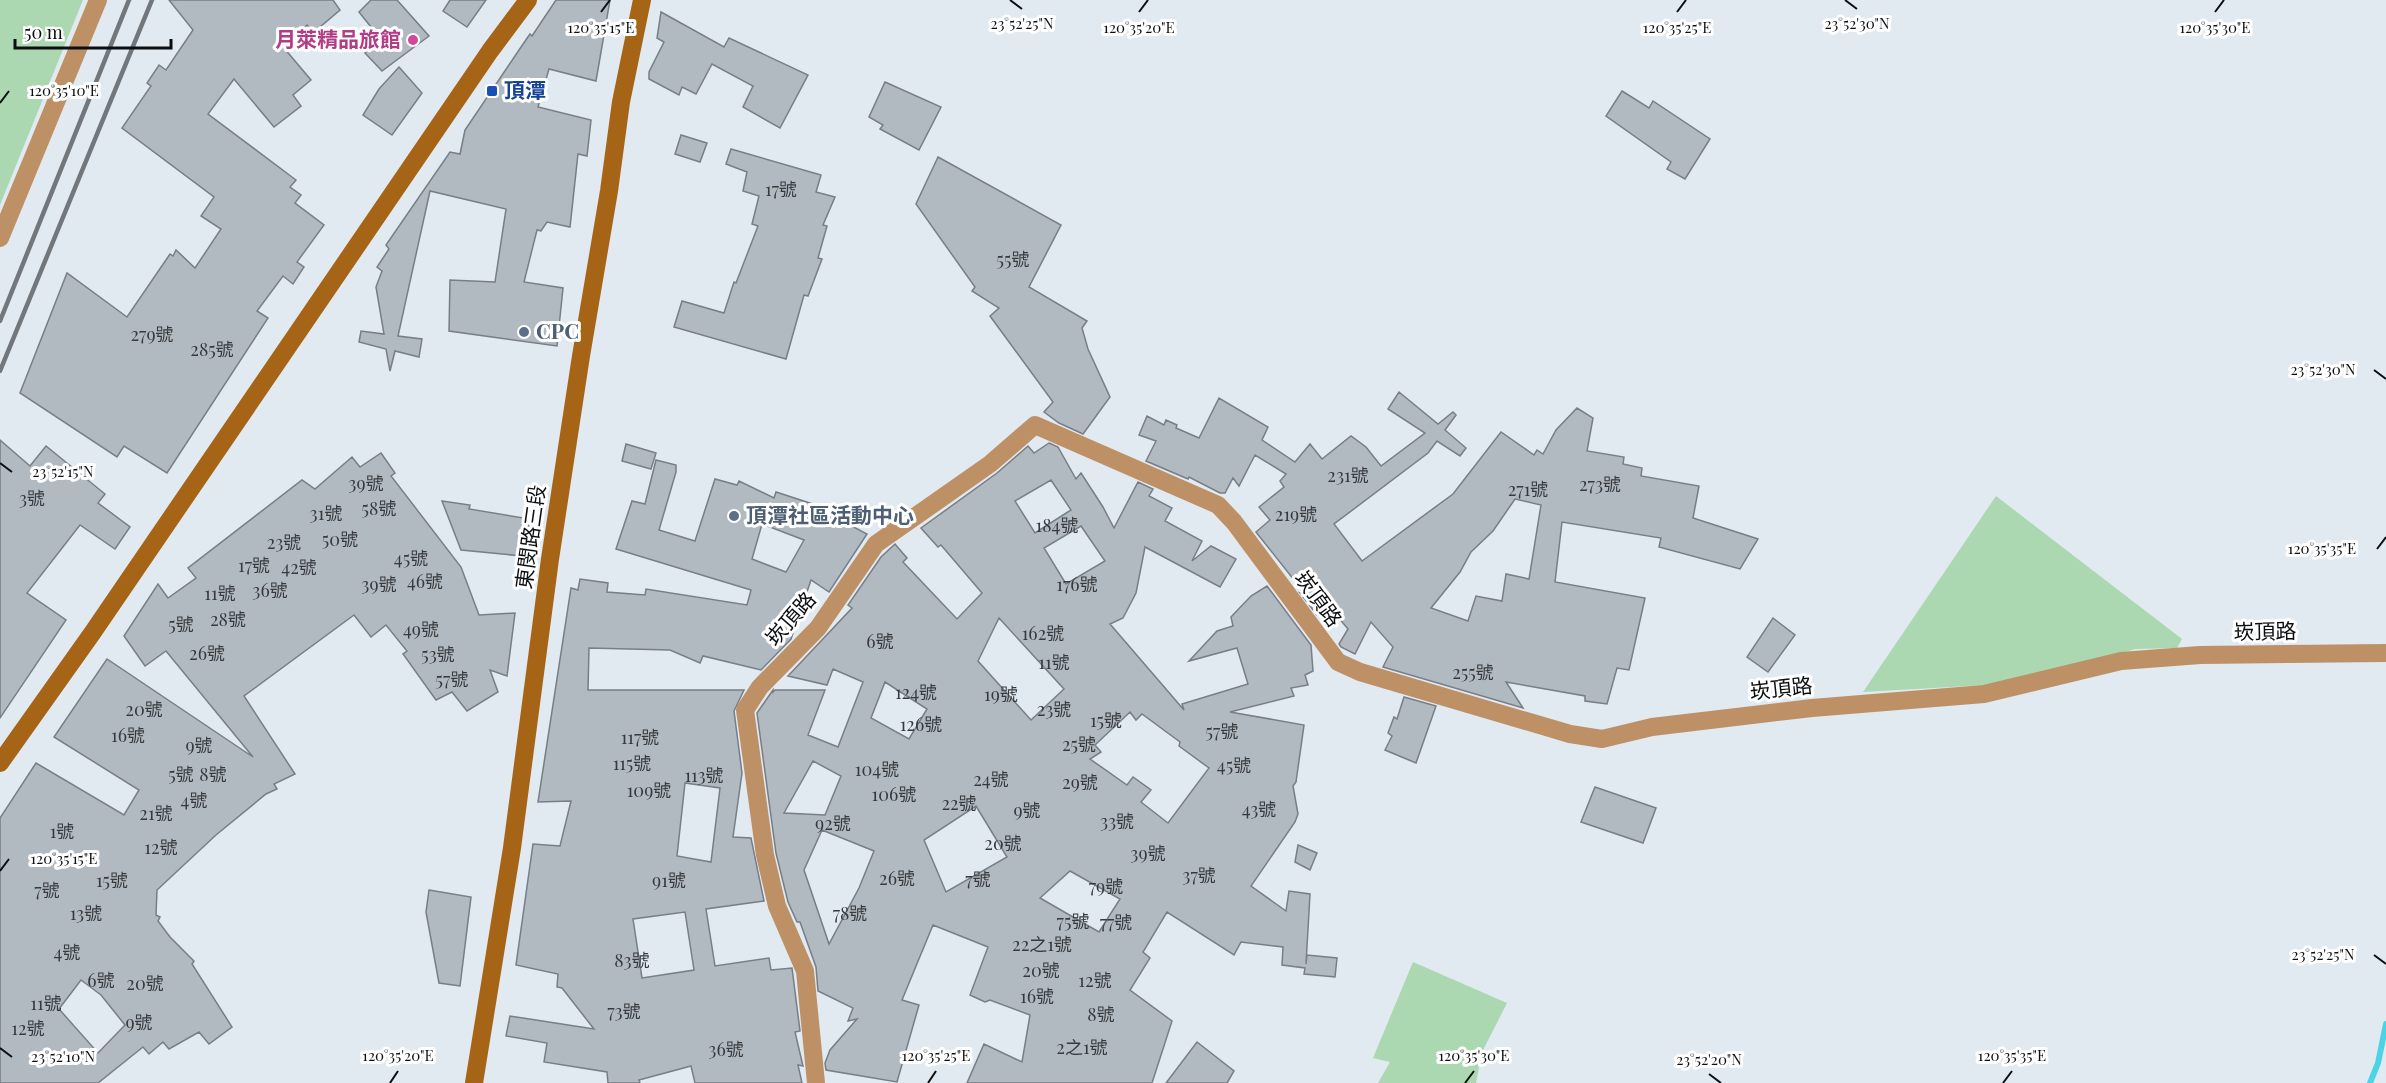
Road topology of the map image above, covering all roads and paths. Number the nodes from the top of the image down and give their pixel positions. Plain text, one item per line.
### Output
1 (98, 0) edge
2 (528, 0) edge
3 (642, 0) edge
4 (0, 238) edge
5 (2386, 653) edge
6 (0, 763) edge
7 (474, 1083) edge
8 (816, 1083) edge

1 - 4 street
2 - 6 main road
3 - 7 main road, 東閔路三段
5 - 8 street, 崁頂路

